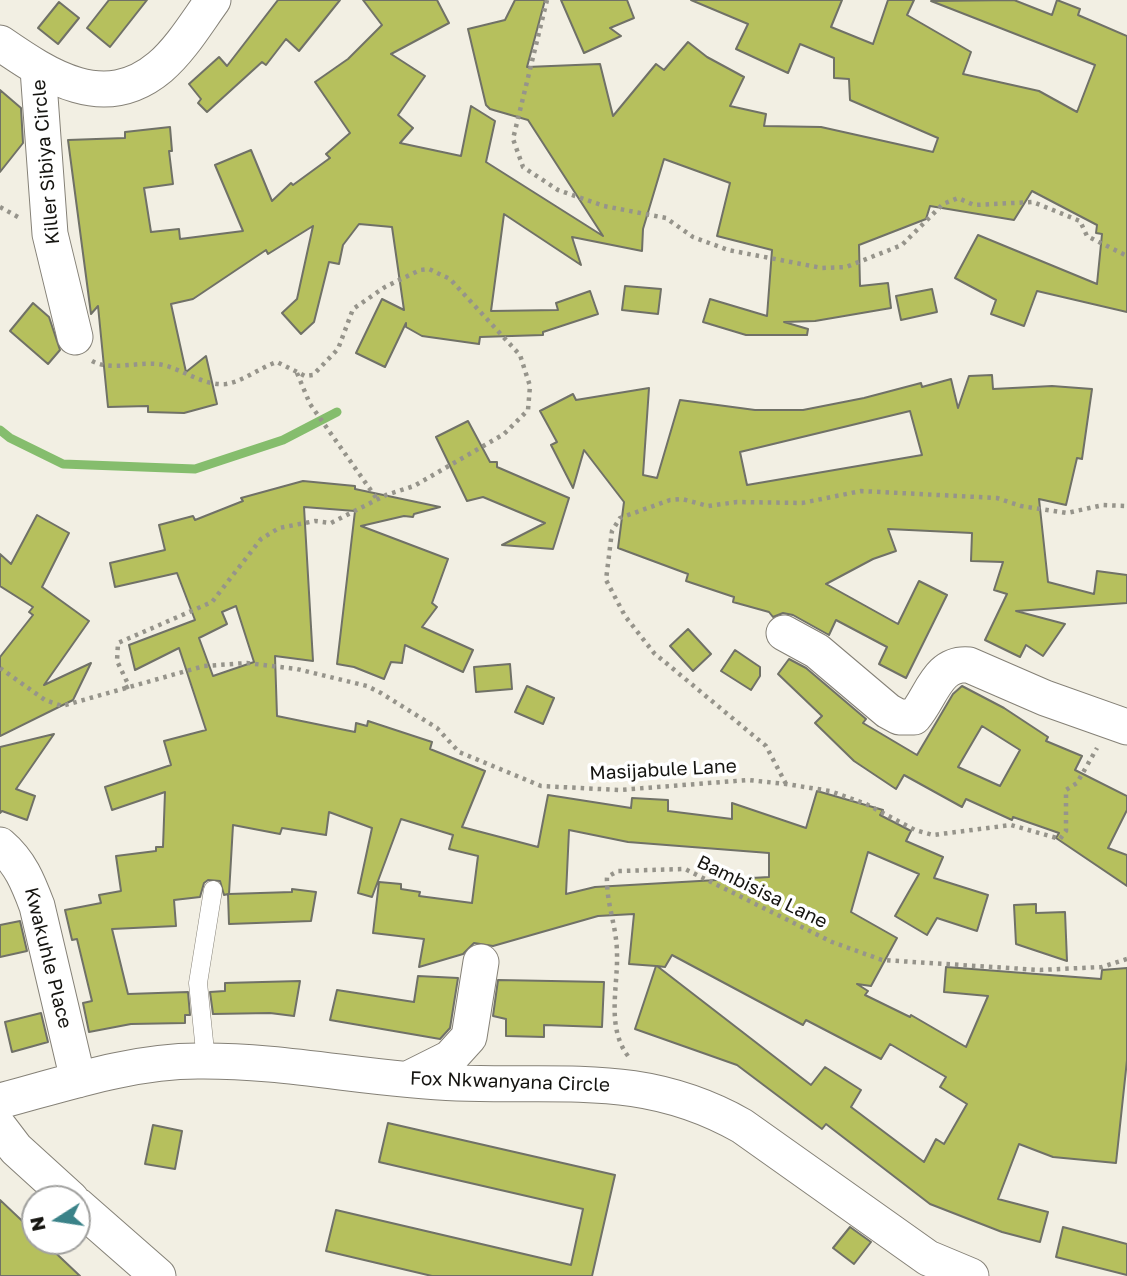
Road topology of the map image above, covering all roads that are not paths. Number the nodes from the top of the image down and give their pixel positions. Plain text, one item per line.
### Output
1 (213, 0) edge
2 (0, 43) edge
3 (38, 69) junction
4 (75, 337) road end
5 (784, 633) dead end
6 (1119, 725) edge
7 (0, 845) edge
8 (213, 890) dead end
9 (481, 962) dead end
10 (206, 1061) junction
11 (411, 1078) junction
12 (78, 1080) junction
13 (0, 1101) edge
14 (0, 1128) edge
15 (56, 1185) edge
16 (91, 1217) edge
17 (924, 1267) edge
18 (158, 1276) edge
19 (971, 1276) edge

1 - 3 street, Killer Sibiya Circle
2 - 3 street, Killer Sibiya Circle
3 - 4 street, Killer Sibiya Circle
5 - 6 street
7 - 12 street, Kwakuhle Place
8 - 10 lane
9 - 11 street
10 - 11 street, Fox Nkwanyana Circle
10 - 12 street, Fox Nkwanyana Circle
11 - 17 street, Fox Nkwanyana Circle
12 - 13 street, Fox Nkwanyana Circle
14 - 15 street
16 - 18 street
17 - 19 street, Fox Nkwanyana Circle

